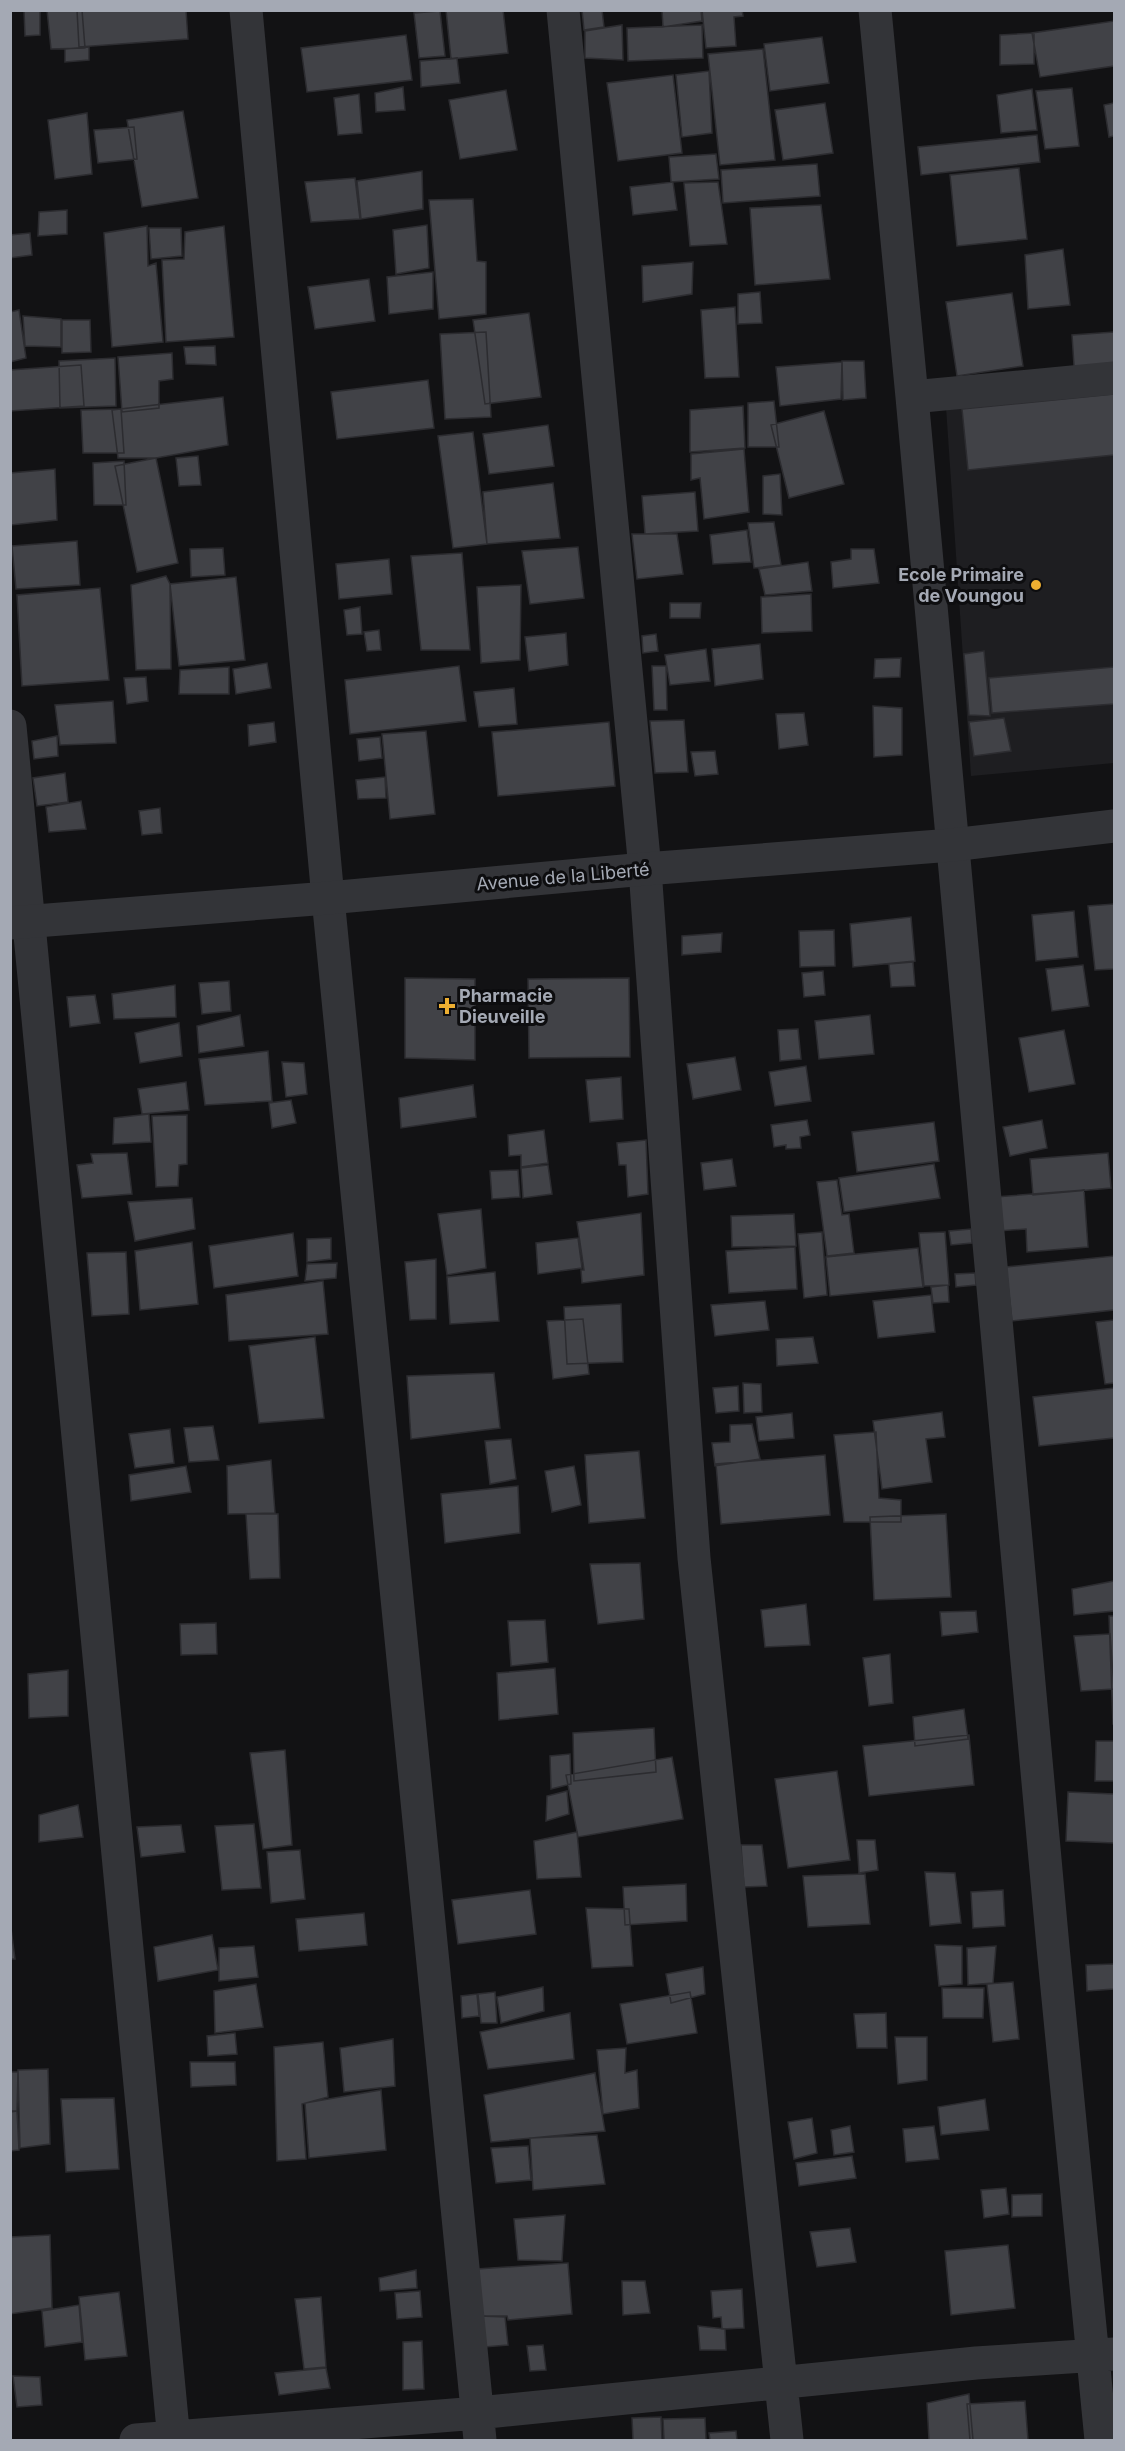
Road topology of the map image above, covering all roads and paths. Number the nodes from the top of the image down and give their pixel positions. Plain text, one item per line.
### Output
1 (246, 10) edge
2 (563, 10) edge
3 (875, 10) edge
4 (1114, 378) edge
5 (912, 397) junction
6 (10, 726) edge
7 (1114, 826) edge
8 (952, 844) junction
9 (645, 869) junction
10 (328, 898) junction
11 (20, 922) edge
12 (1104, 2355) edge
13 (782, 2381) junction
14 (479, 2427) edge
15 (174, 2439) edge
16 (136, 2440) edge
17 (787, 2440) edge
18 (1101, 2440) edge

1 - 10 street
2 - 9 street
3 - 5 street
4 - 5 street
5 - 8 street
6 - 11 street
7 - 8 street, Avenue de la Liberté
8 - 9 street, Avenue de la Liberté
8 - 12 street
9 - 10 street, Avenue de la Liberté
9 - 13 street
10 - 11 street, Avenue de la Liberté
10 - 14 street
11 - 15 street
12 - 13 street
12 - 18 street
13 - 14 street
13 - 17 street
14 - 15 street
15 - 16 street

